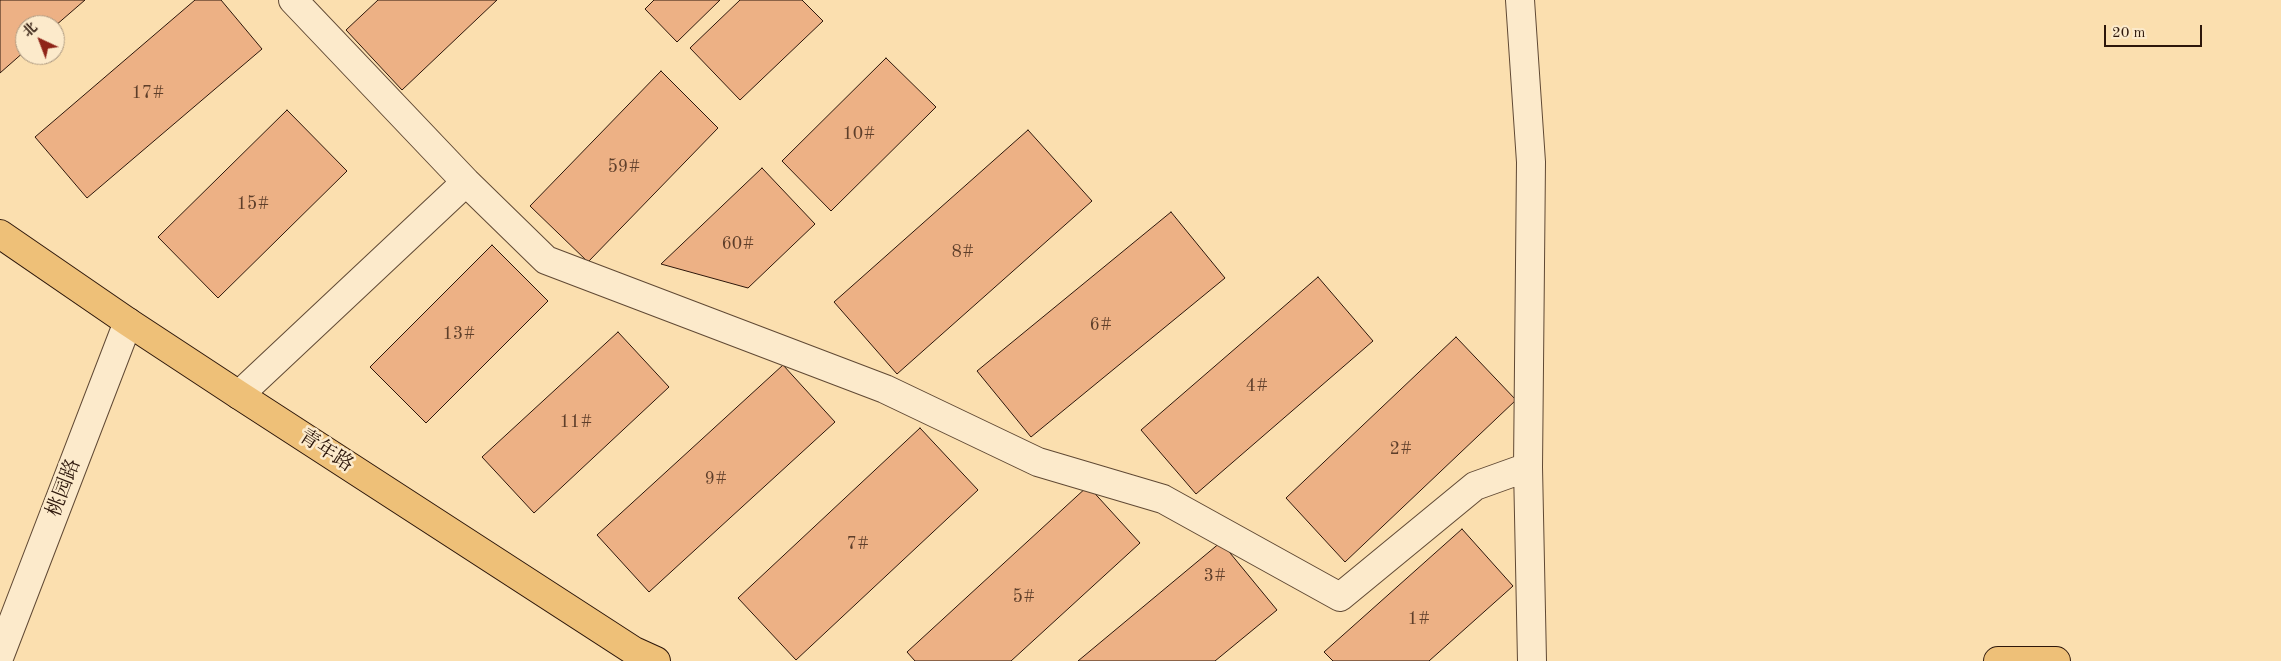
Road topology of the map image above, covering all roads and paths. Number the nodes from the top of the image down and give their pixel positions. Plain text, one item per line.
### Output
1 (293, 0) edge
2 (1520, 0) edge
3 (466, 182) junction
4 (0, 234) edge
5 (128, 322) junction
6 (239, 395) junction
7 (1528, 467) junction
8 (0, 655) edge
9 (656, 661) edge
10 (1532, 661) edge
11 (1998, 661) edge
12 (2056, 661) edge

1 - 3 street
2 - 7 street
3 - 6 street
3 - 7 street
4 - 5 main road, 青年路
5 - 6 main road, 青年路
5 - 8 street, 桃园路
6 - 9 main road, 青年路
7 - 10 street
11 - 12 main road

